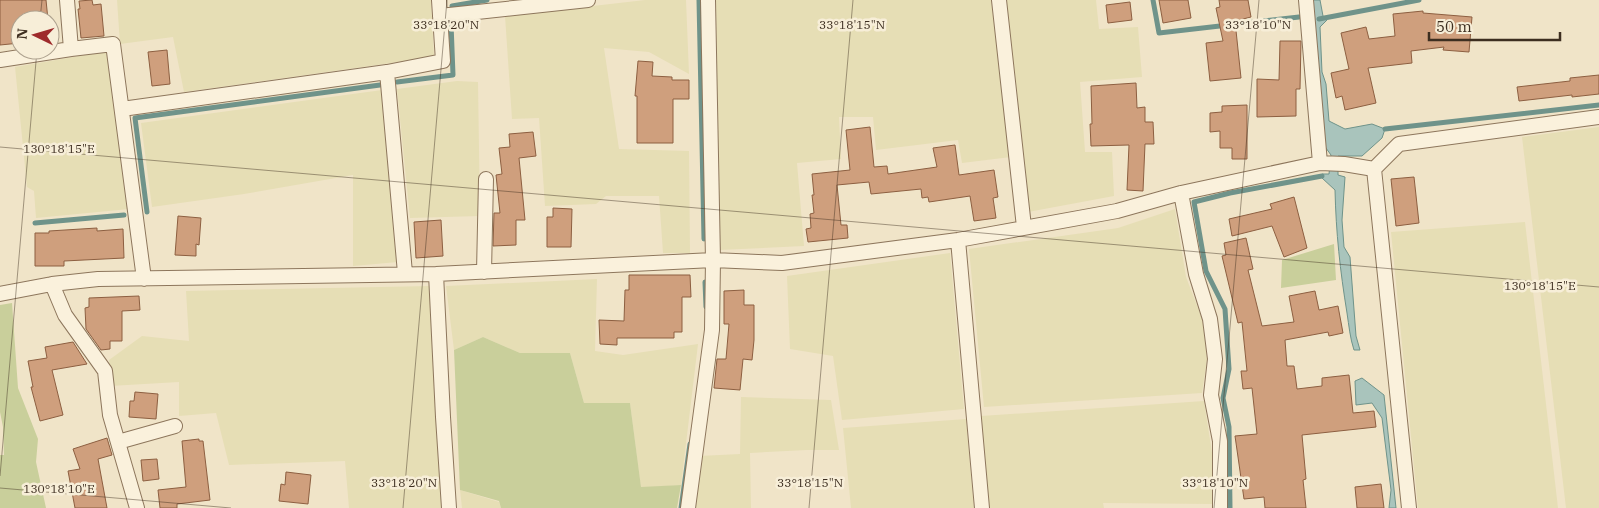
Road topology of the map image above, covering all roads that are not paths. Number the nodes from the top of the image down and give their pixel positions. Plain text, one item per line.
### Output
1 (67, 0) edge
2 (439, 0) edge
3 (588, 0) edge
4 (708, 0) edge
5 (999, 0) edge
6 (1306, 0) edge
7 (440, 16) junction
8 (71, 49) junction
9 (0, 60) edge
10 (387, 72) junction
11 (122, 109) junction
12 (1599, 118) edge
13 (1320, 163) junction
14 (1374, 169) junction
15 (486, 179) dead end
16 (1181, 193) junction
17 (1024, 227) junction
18 (958, 240) junction
19 (713, 260) junction
20 (484, 272) junction
21 (405, 274) junction
22 (436, 274) junction
23 (144, 279) junction
24 (52, 284) junction
25 (0, 294) edge
26 (175, 426) dead end
27 (118, 442) junction
28 (137, 508) edge
29 (449, 508) edge
30 (688, 508) edge
31 (982, 508) edge
32 (1220, 508) edge
33 (1409, 508) edge

1 - 8 street
2 - 7 street
3 - 7 street
4 - 19 street
5 - 17 street
6 - 13 street
7 - 10 street
8 - 9 street
8 - 11 street
10 - 11 street
10 - 21 street
11 - 23 street
12 - 14 street
13 - 14 street
13 - 16 street
14 - 33 street
15 - 20 street
16 - 17 street
16 - 32 street
17 - 18 street
18 - 19 street
18 - 31 street
19 - 20 street
19 - 30 street
20 - 22 street
21 - 22 street
21 - 23 street
22 - 29 street
23 - 24 street
24 - 25 street
24 - 27 street
26 - 27 street
27 - 28 street

